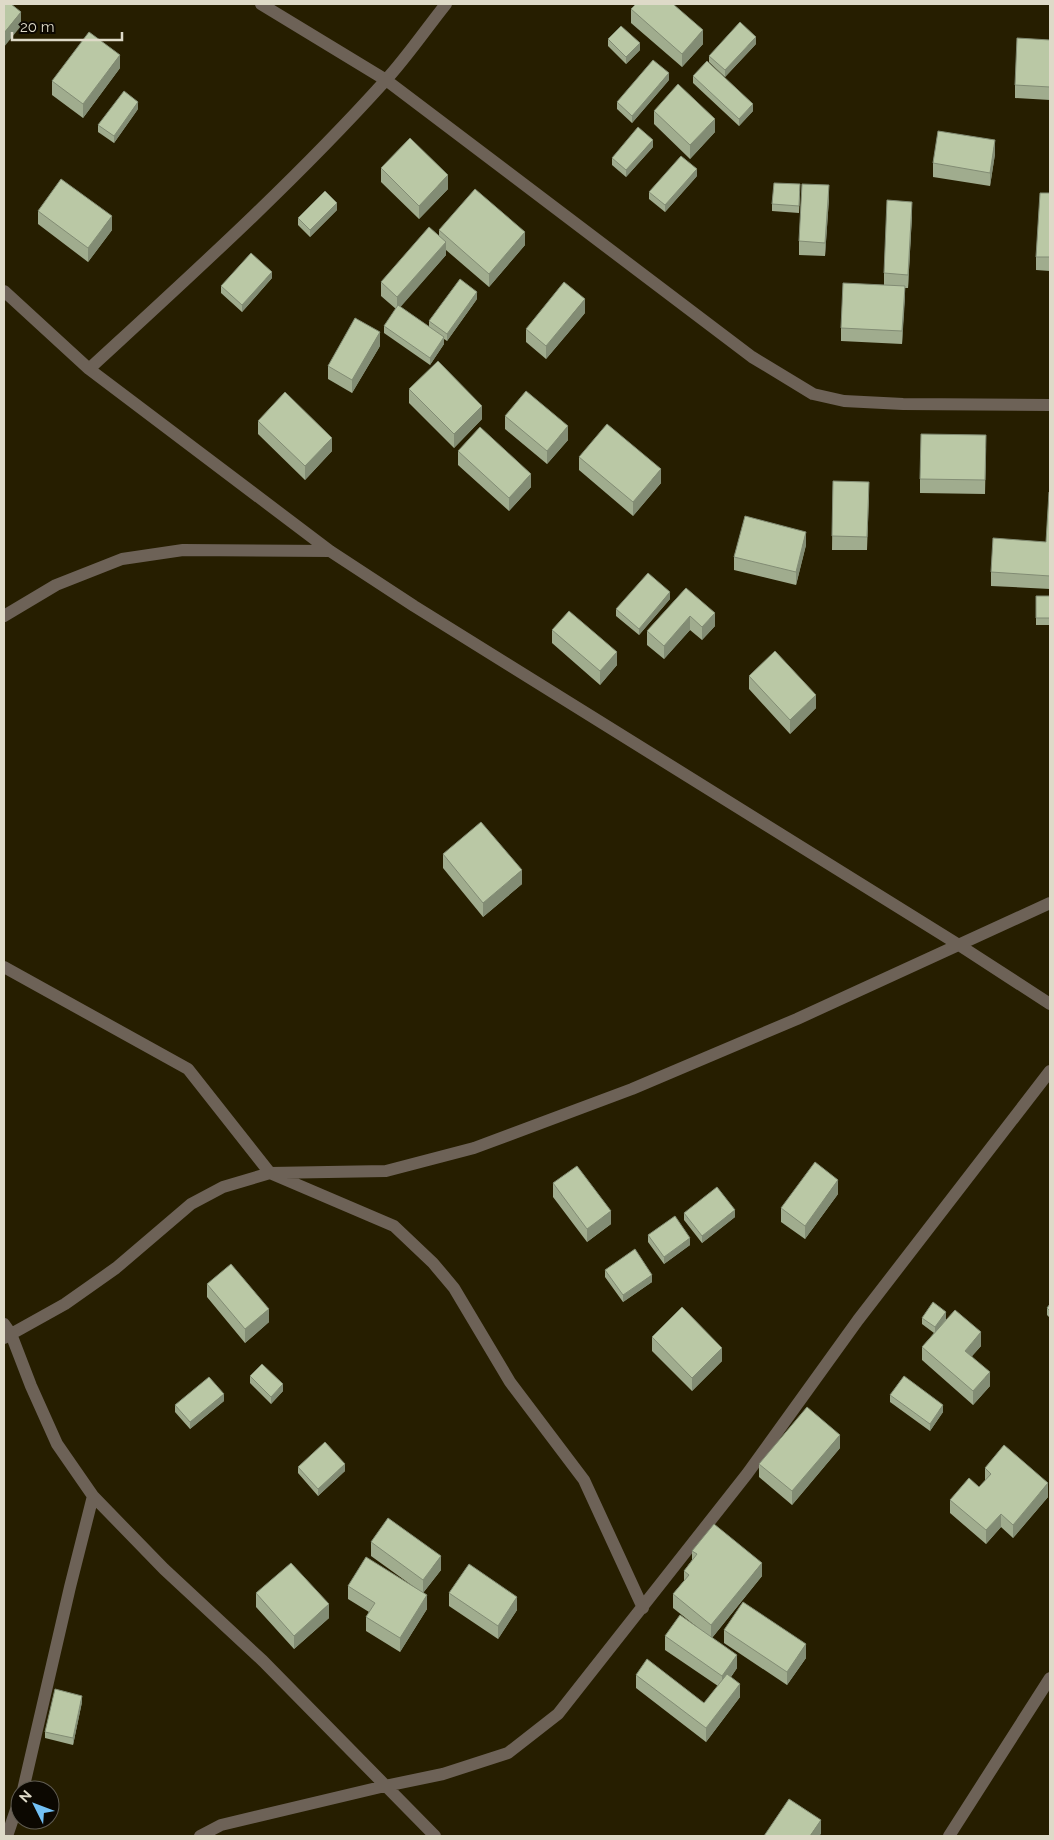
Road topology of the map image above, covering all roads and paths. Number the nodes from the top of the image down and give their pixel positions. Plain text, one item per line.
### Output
1 (261, 4) edge
2 (446, 4) edge
3 (386, 80) junction
4 (4, 291) edge
5 (89, 369) junction
6 (1050, 404) edge
7 (330, 551) junction
8 (4, 616) edge
9 (1050, 902) edge
10 (959, 945) junction
11 (4, 966) edge
12 (1050, 1004) edge
13 (1050, 1071) edge
14 (270, 1173) junction
15 (6, 1332) edge
16 (93, 1496) junction
17 (643, 1608) junction
18 (1050, 1678) edge
19 (25, 1780) edge
20 (385, 1786) junction
21 (200, 1836) edge
22 (435, 1836) edge
23 (949, 1836) edge

1 - 3 street
2 - 3 street
3 - 5 street
3 - 6 street
4 - 5 street
5 - 7 street
7 - 8 street
7 - 10 street
9 - 10 street
10 - 12 street
10 - 14 street
11 - 14 street
13 - 17 street
14 - 15 street
14 - 17 street
15 - 16 street
16 - 19 street
16 - 20 street
17 - 20 street
18 - 23 street
20 - 21 street
20 - 22 street

